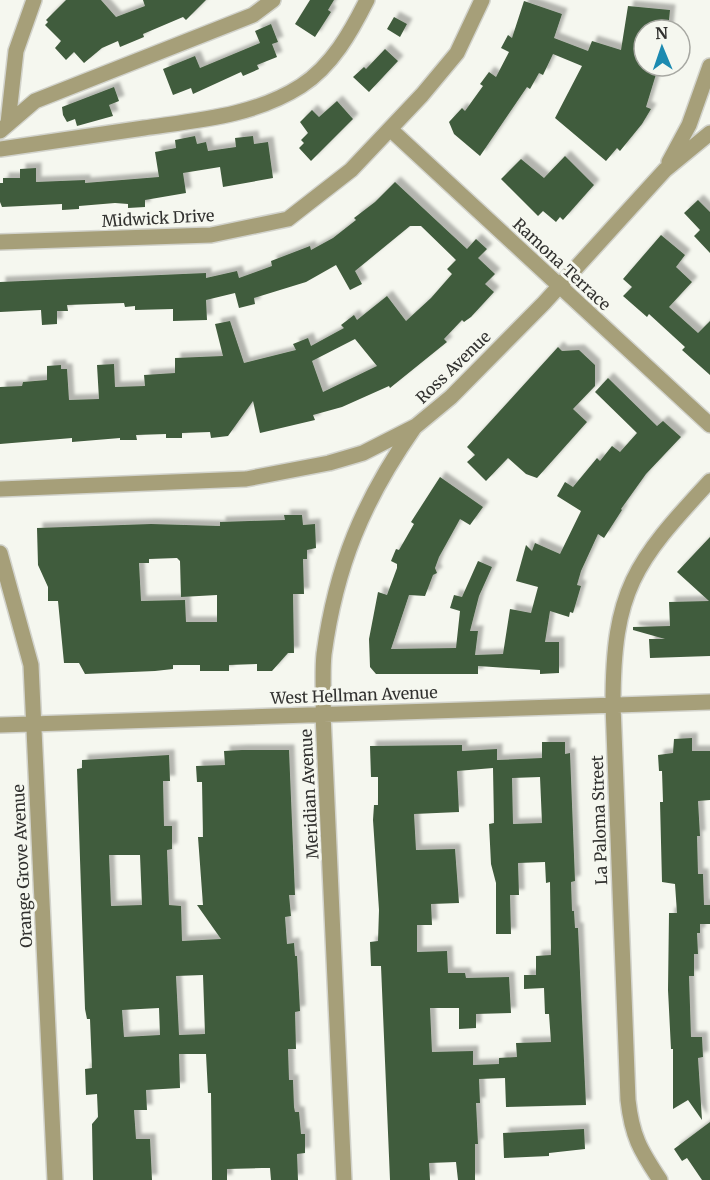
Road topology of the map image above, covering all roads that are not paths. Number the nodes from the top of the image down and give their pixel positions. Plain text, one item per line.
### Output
1 (34, 0) edge
2 (273, 0) edge
3 (366, 0) edge
4 (482, 0) edge
5 (710, 66) edge
6 (4, 127) edge
7 (390, 129) junction
8 (710, 133) edge
9 (0, 149) edge
10 (665, 170) junction
11 (0, 242) edge
12 (558, 286) junction
13 (710, 425) edge
14 (416, 426) junction
15 (710, 481) edge
16 (0, 489) edge
17 (0, 553) edge
18 (710, 702) edge
19 (613, 705) junction
20 (323, 714) junction
21 (32, 724) junction
22 (0, 725) edge
23 (55, 1180) edge
24 (344, 1180) edge
25 (660, 1180) edge

1 - 6 street
2 - 6 street
3 - 9 street
4 - 7 street
5 - 10 street
7 - 11 street, Midwick Drive
7 - 12 street, Ramona Terrace
8 - 10 street, Ross Avenue
10 - 12 street, Ross Avenue
12 - 13 street, Ramona Terrace
12 - 14 street, Ross Avenue
14 - 16 street, Ross Avenue
14 - 20 street, Meridian Avenue
15 - 19 street, La Paloma Street
17 - 21 street, Orange Grove Avenue
18 - 19 street, West Hellman Avenue
19 - 20 street, West Hellman Avenue
19 - 25 street, La Paloma Street
20 - 21 street, West Hellman Avenue
20 - 24 street, Meridian Avenue
21 - 22 street, West Hellman Avenue
21 - 23 street, Orange Grove Avenue

